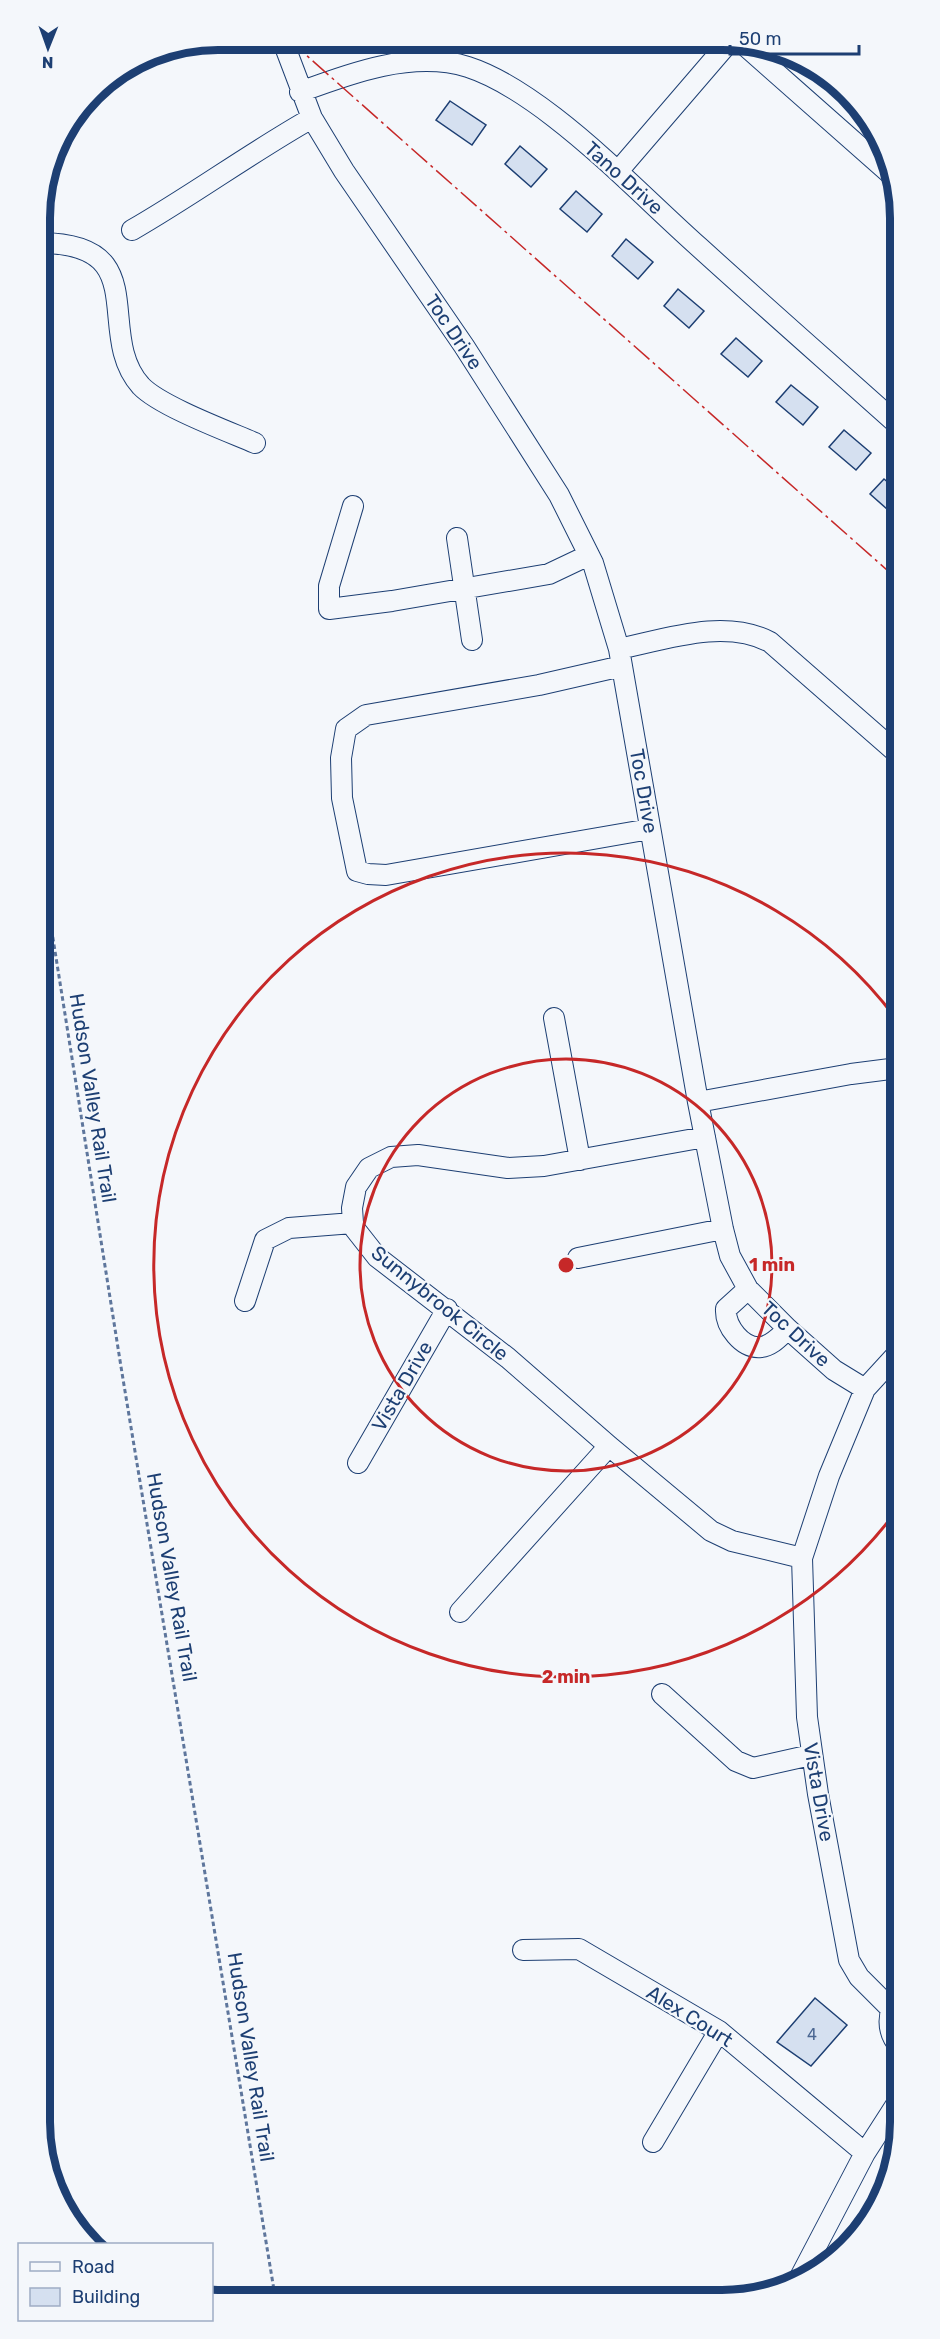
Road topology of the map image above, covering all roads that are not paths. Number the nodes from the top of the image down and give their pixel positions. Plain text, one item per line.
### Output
1 (286, 50) edge
2 (722, 50) edge
3 (753, 53) edge
4 (300, 92) junction
5 (312, 118) junction
6 (883, 167) edge
7 (619, 170) junction
8 (132, 230) dead end
9 (50, 243) edge
10 (890, 418) edge
11 (255, 443) dead end
12 (353, 506) dead end
13 (457, 538) dead end
14 (589, 555) junction
15 (465, 589) junction
16 (472, 640) dead end
17 (620, 658) junction
18 (890, 747) edge
19 (650, 829) junction
20 (554, 1018) dead end
21 (890, 1069) edge
22 (698, 1102) junction
23 (705, 1137) junction
24 (580, 1160) junction
25 (353, 1223) junction
26 (723, 1229) junction
27 (578, 1258) dead end
28 (748, 1288) junction
29 (245, 1301) dead end
30 (447, 1309) junction
31 (788, 1329) junction
32 (890, 1362) edge
33 (865, 1389) junction
34 (609, 1446) junction
35 (358, 1462) dead end
36 (802, 1558) junction
37 (460, 1612) dead end
38 (662, 1694) dead end
39 (812, 1755) junction
40 (523, 1950) dead end
41 (890, 1998) edge
42 (719, 2031) junction
43 (890, 2114) edge
44 (653, 2142) dead end
45 (865, 2153) junction
46 (805, 2267) edge

1 - 4 street, Toc Drive
2 - 7 street
3 - 6 street
4 - 5 street, Toc Drive
4 - 7 street, Tano Drive
5 - 8 street
5 - 14 street, Toc Drive
7 - 10 street, Tano Drive
9 - 11 street
12 - 15 street
13 - 15 street
14 - 15 street
14 - 17 street, Toc Drive
15 - 16 street
17 - 18 street
17 - 19 street, Toc Drive
17 - 19 street
19 - 22 street, Toc Drive
20 - 24 street
21 - 22 street
22 - 23 street, Toc Drive
23 - 24 street
23 - 26 street, Toc Drive
24 - 25 street
25 - 29 street
25 - 30 street, Sunnybrook Circle
26 - 27 street
26 - 28 street, Toc Drive
28 - 31 street, Toc Drive
28 - 31 street
30 - 34 street, Sunnybrook Circle
30 - 35 street, Vista Drive
31 - 33 street, Toc Drive
32 - 33 street
33 - 36 street
34 - 36 street, Sunnybrook Circle
34 - 37 street
36 - 39 street, Vista Drive
38 - 39 street
39 - 41 street, Vista Drive
40 - 42 street, Alex Court
42 - 44 street
42 - 45 street, Alex Court
43 - 45 street
45 - 46 street

